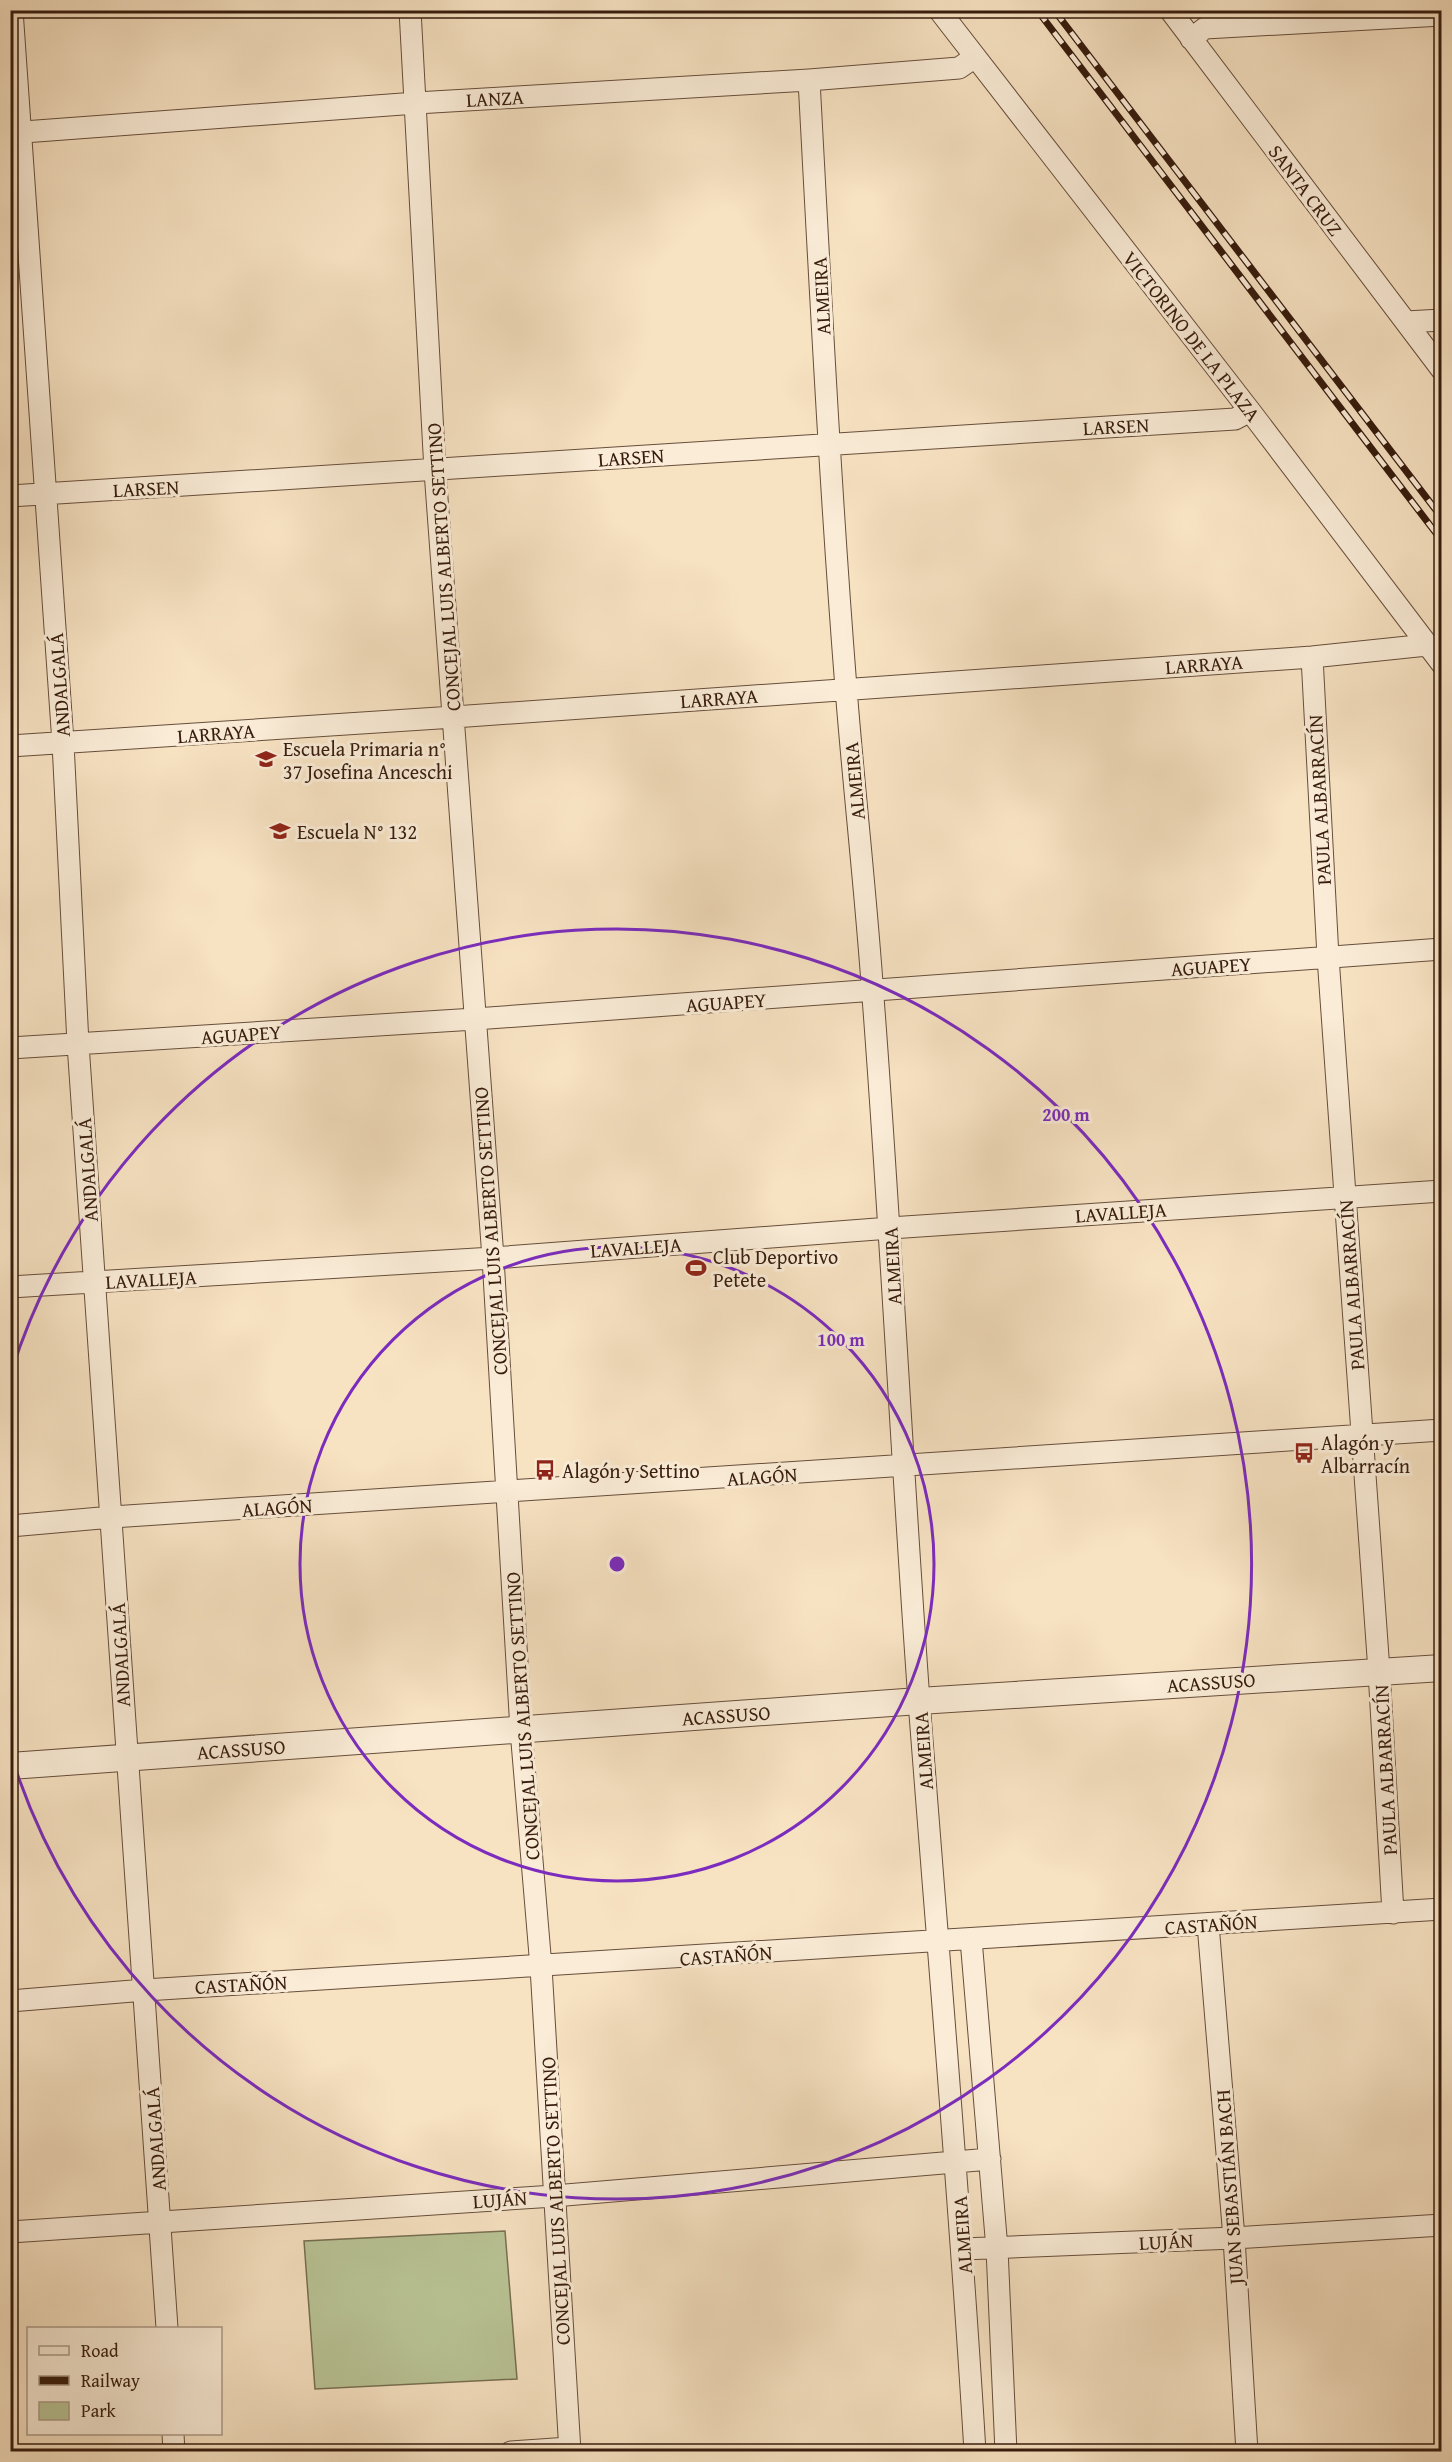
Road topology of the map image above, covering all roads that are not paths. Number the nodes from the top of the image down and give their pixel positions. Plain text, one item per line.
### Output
1 (12, 10) edge
2 (410, 10) edge
3 (939, 10) edge
4 (1170, 10) edge
5 (1442, 15) edge
6 (1200, 26) edge
7 (975, 57) junction
8 (809, 80) junction
9 (416, 102) junction
10 (16, 132) edge
11 (1442, 320) edge
12 (1406, 322) junction
13 (1442, 370) edge
14 (1250, 411) junction
15 (829, 443) junction
16 (435, 471) junction
17 (46, 494) junction
18 (10, 496) edge
19 (1427, 645) junction
20 (1312, 657) junction
21 (1442, 664) edge
22 (846, 688) junction
23 (454, 717) junction
24 (63, 743) junction
25 (10, 746) edge
26 (1442, 949) edge
27 (1328, 957) junction
28 (873, 992) junction
29 (475, 1019) junction
30 (78, 1044) junction
31 (10, 1048) edge
32 (1442, 1191) edge
33 (1345, 1197) junction
34 (890, 1228) junction
35 (493, 1258) junction
36 (96, 1282) junction
37 (10, 1287) edge
38 (1442, 1430) edge
39 (1362, 1436) junction
40 (903, 1467) junction
41 (506, 1493) junction
42 (112, 1517) junction
43 (10, 1526) edge
44 (1442, 1668) edge
45 (1379, 1671) junction
46 (920, 1701) junction
47 (521, 1730) junction
48 (126, 1758) junction
49 (10, 1766) edge
50 (1442, 1909) edge
51 (1393, 1913) junction
52 (1208, 1924) junction
53 (971, 1939) junction
54 (937, 1942) junction
55 (541, 1967) junction
56 (145, 1990) junction
57 (10, 2001) edge
58 (990, 2159) junction
59 (957, 2163) junction
60 (554, 2196) junction
61 (161, 2222) junction
62 (1442, 2225) edge
63 (10, 2232) edge
64 (1234, 2238) junction
65 (963, 2249) junction
66 (997, 2249) junction
67 (167, 2327) edge
68 (173, 2435) edge
69 (569, 2450) edge
70 (174, 2451) edge
71 (511, 2451) edge
72 (975, 2451) edge
73 (1006, 2451) edge
74 (1247, 2451) edge

1 - 10 street, ANDALGALÁ
2 - 9 street, CONCEJAL LUIS ALBERTO SETTINO
3 - 7 street, VICTORINO DE LA PLAZA
4 - 6 street, SANTA CRUZ
5 - 6 street
6 - 12 street, SANTA CRUZ
7 - 8 street, LANZA
7 - 14 street, VICTORINO DE LA PLAZA
8 - 9 street, LANZA
8 - 15 street, ALMEIRA
9 - 10 street, LANZA
9 - 16 street, CONCEJAL LUIS ALBERTO SETTINO
10 - 17 street, ANDALGALÁ
11 - 12 street
12 - 13 street, SANTA CRUZ
14 - 15 street, LARSEN
14 - 19 street, VICTORINO DE LA PLAZA
15 - 16 street, LARSEN
15 - 22 street, ALMEIRA
16 - 17 street, LARSEN
16 - 23 street, CONCEJAL LUIS ALBERTO SETTINO
17 - 18 street, LARSEN
17 - 24 street, ANDALGALÁ
19 - 20 street, LARRAYA
19 - 21 street, VICTORINO DE LA PLAZA
20 - 22 street, LARRAYA
20 - 27 street, PAULA ALBARRACÍN
22 - 23 street, LARRAYA
22 - 28 street, ALMEIRA
23 - 24 street, LARRAYA
23 - 29 street, CONCEJAL LUIS ALBERTO SETTINO
24 - 25 street, LARRAYA
24 - 30 street, ANDALGALÁ
26 - 27 street, AGUAPEY
27 - 28 street, AGUAPEY
27 - 33 street, PAULA ALBARRACÍN
28 - 29 street, AGUAPEY
28 - 34 street, ALMEIRA
29 - 30 street, AGUAPEY
29 - 35 street, CONCEJAL LUIS ALBERTO SETTINO
30 - 31 street, AGUAPEY
30 - 36 street, ANDALGALÁ
32 - 33 street, LAVALLEJA
33 - 34 street, LAVALLEJA
33 - 39 street, PAULA ALBARRACÍN
34 - 35 street, LAVALLEJA
34 - 40 street, ALMEIRA
35 - 36 street, LAVALLEJA
35 - 41 street, CONCEJAL LUIS ALBERTO SETTINO
36 - 37 street, LAVALLEJA
36 - 42 street, ANDALGALÁ
38 - 39 street, ALAGÓN
39 - 40 street, ALAGÓN
39 - 45 street, PAULA ALBARRACÍN
40 - 41 street, ALAGÓN
40 - 46 street, ALMEIRA
41 - 42 street, ALAGÓN
41 - 47 street, CONCEJAL LUIS ALBERTO SETTINO
42 - 43 street, ALAGÓN
42 - 48 street, ANDALGALÁ
44 - 45 street, ACASSUSO
45 - 46 street, ACASSUSO
45 - 51 street, PAULA ALBARRACÍN
46 - 47 street, ACASSUSO
46 - 54 street, ALMEIRA
47 - 48 street, ACASSUSO
47 - 55 street, CONCEJAL LUIS ALBERTO SETTINO
48 - 49 street, ACASSUSO
48 - 56 street, ANDALGALÁ
50 - 51 street, CASTAÑÓN
51 - 52 street, CASTAÑÓN
52 - 53 street, CASTAÑÓN
52 - 64 street, JUAN SEBASTIÁN BACH
53 - 54 street, CASTAÑÓN
53 - 58 street, ALMEIRA
54 - 55 street, CASTAÑÓN
54 - 59 street, ALMEIRA
55 - 56 street, CASTAÑÓN
55 - 60 street, CONCEJAL LUIS ALBERTO SETTINO
56 - 57 street, CASTAÑÓN
56 - 61 street, ANDALGALÁ
58 - 59 street, LUJÁN
58 - 66 street, ALMEIRA
59 - 60 street, LUJÁN
59 - 65 street, ALMEIRA
60 - 61 street, LUJÁN
60 - 69 street, CONCEJAL LUIS ALBERTO SETTINO
61 - 63 street, LUJÁN
61 - 67 street, ANDALGALÁ
62 - 64 street, LUJÁN
64 - 66 street, LUJÁN
64 - 74 street, JUAN SEBASTIÁN BACH
65 - 66 street, LUJÁN
65 - 72 street, ALMEIRA
66 - 73 street, ALMEIRA
68 - 70 street
69 - 71 street

